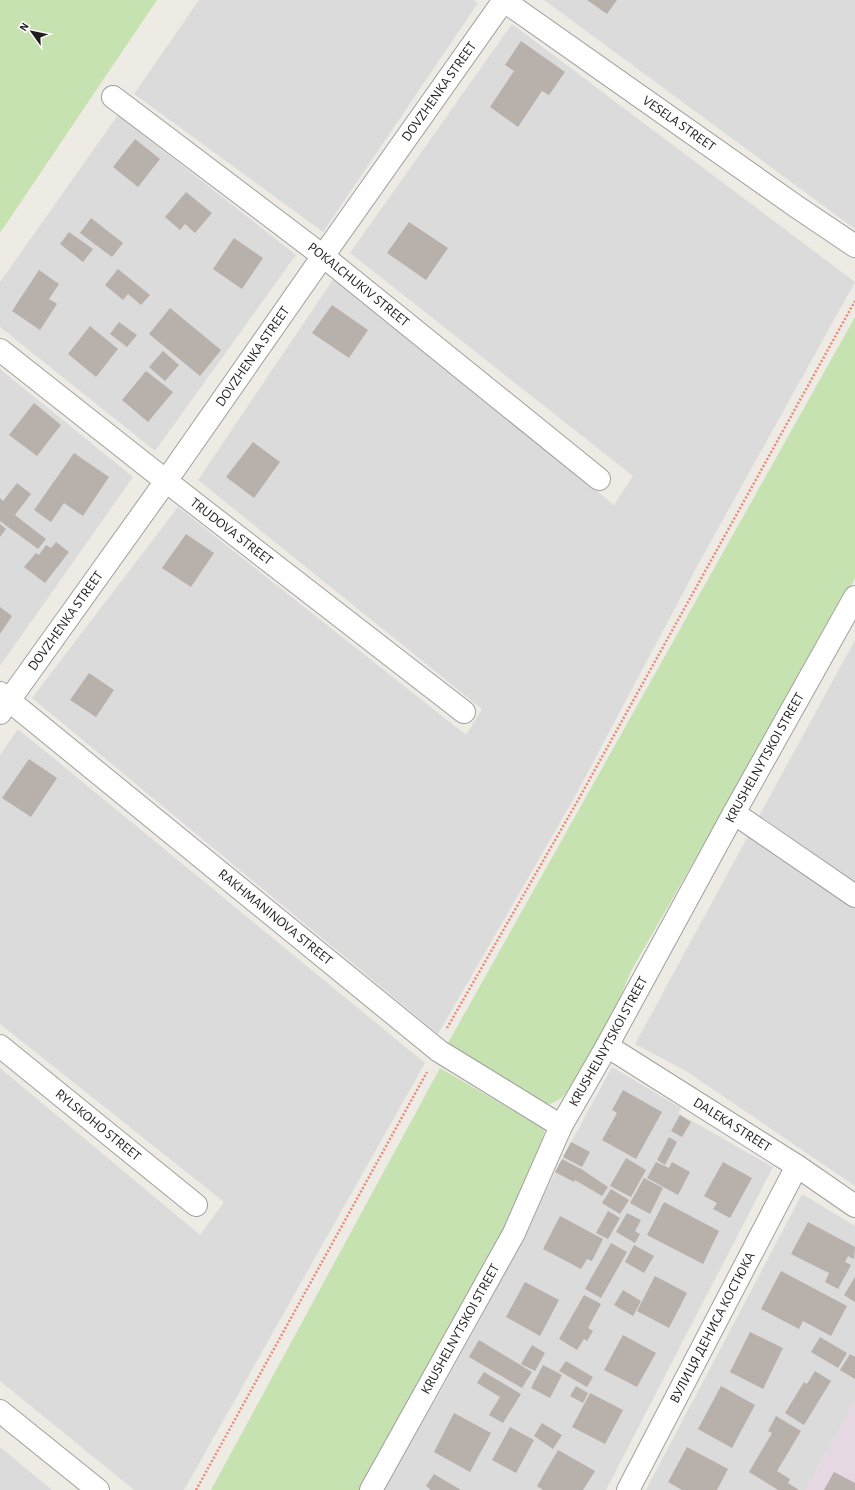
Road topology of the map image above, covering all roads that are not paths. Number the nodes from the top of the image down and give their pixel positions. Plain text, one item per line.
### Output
1 (504, 0) edge
2 (113, 97) dead end
3 (855, 246) edge
4 (322, 256) junction
5 (0, 350) edge
6 (599, 479) dead end
7 (166, 481) junction
8 (855, 598) edge
9 (3, 702) edge
10 (464, 712) dead end
11 (734, 813) junction
12 (855, 896) edge
13 (0, 1046) edge
14 (607, 1046) junction
15 (561, 1126) junction
16 (797, 1166) junction
17 (196, 1205) dead end
18 (855, 1206) edge
19 (0, 1411) edge
20 (98, 1490) edge
21 (371, 1490) edge
22 (628, 1490) edge

1 - 3 street, VESELA STREET
1 - 4 street, DOVZHENKA STREET
2 - 4 street, POKALCHUKIV STREET
4 - 6 street, POKALCHUKIV STREET
4 - 7 street, DOVZHENKA STREET
5 - 7 street, TRUDOVA STREET
7 - 9 street, DOVZHENKA STREET
7 - 10 street, TRUDOVA STREET
8 - 11 street, KRUSHELNYTSKOI STREET
9 - 15 street, RAKHMANINOVA STREET
11 - 12 street
11 - 14 street, KRUSHELNYTSKOI STREET
13 - 17 street, RYLSKOHO STREET
14 - 15 street, KRUSHELNYTSKOI STREET
14 - 16 street, DALEKA STREET
15 - 21 street, KRUSHELNYTSKOI STREET
16 - 18 street, DALEKA STREET
16 - 22 street, ВУЛИЦЯ ДЕНИСА КОСТЮКА
19 - 20 street

